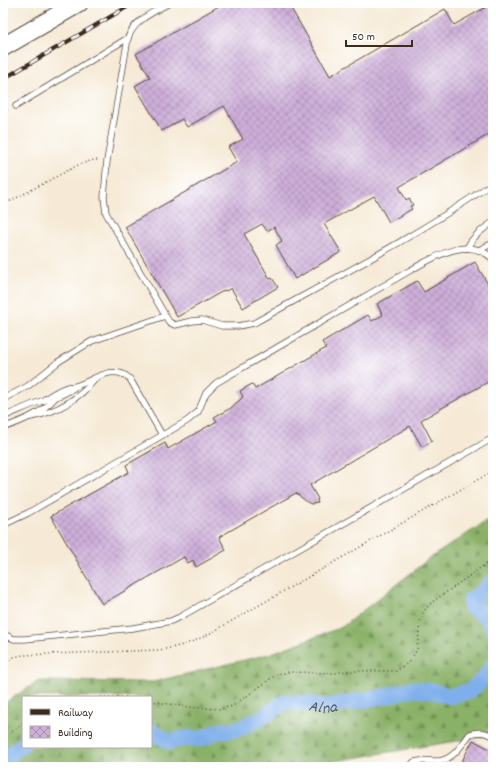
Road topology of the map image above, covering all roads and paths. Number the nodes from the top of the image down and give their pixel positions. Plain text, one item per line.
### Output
1 (55, 3) edge
2 (79, 3) edge
3 (169, 3) edge
4 (3, 33) edge
5 (128, 38) junction
6 (3, 47) edge
7 (16, 106) dead end
8 (107, 161) junction
9 (493, 183) edge
10 (3, 205) edge
11 (493, 222) edge
12 (489, 245) dead end
13 (467, 248) junction
14 (479, 250) junction
15 (493, 259) edge
16 (165, 316) junction
17 (97, 376) junction
18 (76, 386) junction
19 (55, 398) junction
20 (3, 399) edge
21 (42, 401) junction
22 (3, 417) edge
23 (31, 417) junction
24 (3, 428) edge
25 (161, 432) junction
26 (493, 438) edge
27 (493, 471) edge
28 (3, 525) edge
29 (493, 559) edge
30 (5, 635) edge
31 (3, 645) edge
32 (3, 663) edge
33 (152, 701) edge
34 (22, 724) edge
35 (493, 736) edge
36 (3, 739) edge
37 (410, 767) edge

1 - 4 highway
2 - 6 highway
3 - 5 lane
5 - 7 lane
5 - 8 lane
8 - 10 path
8 - 16 lane
9 - 16 lane
11 - 13 lane
12 - 14 lane
13 - 14 lane
13 - 25 lane
14 - 15 lane
16 - 20 lane
17 - 18 lane
17 - 23 lane
17 - 25 lane
18 - 19 lane
18 - 21 lane
19 - 21 lane
19 - 23 lane
21 - 22 lane
23 - 24 lane
25 - 28 lane
26 - 30 lane
27 - 32 path
29 - 33 path
30 - 31 lane
34 - 36 path
35 - 37 lane

